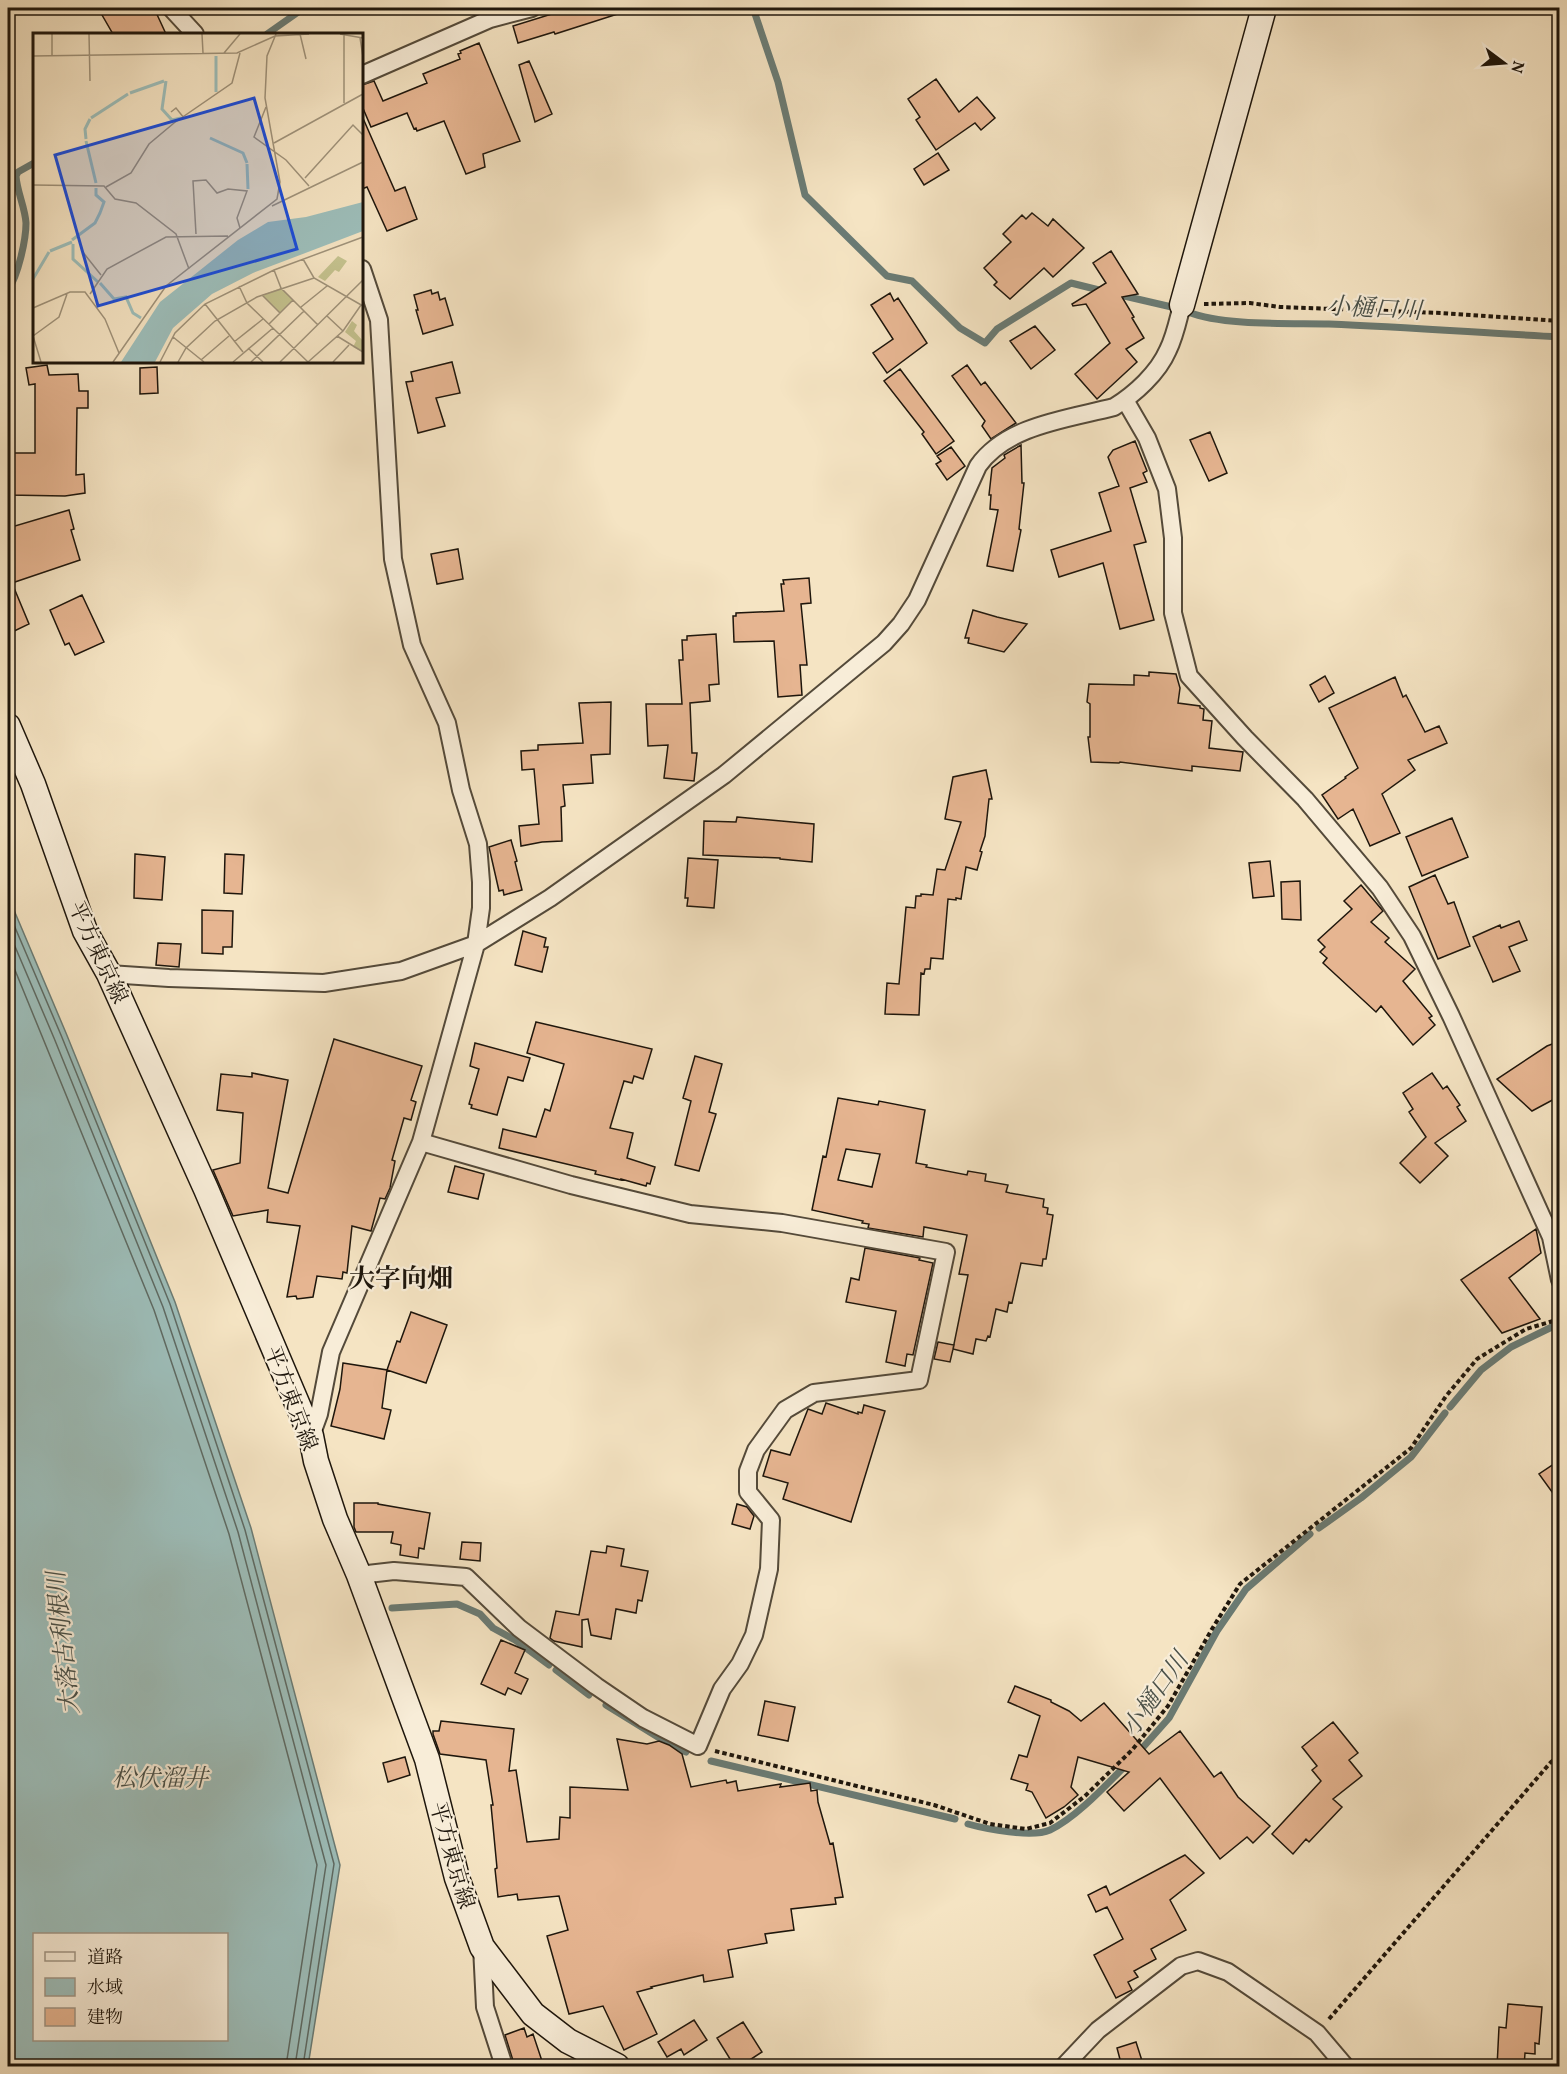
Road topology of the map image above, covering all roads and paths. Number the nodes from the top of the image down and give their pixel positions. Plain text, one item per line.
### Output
1 (171, 8) edge
2 (532, 8) edge
3 (1264, 8) edge
4 (194, 33) edge
5 (363, 75) edge
6 (363, 272) edge
7 (1182, 305) junction
8 (1560, 321) edge
9 (1125, 400) junction
10 (8, 726) edge
11 (476, 944) junction
12 (109, 974) junction
13 (421, 1143) junction
14 (1560, 1280) edge
15 (1560, 1319) edge
16 (312, 1436) junction
17 (359, 1575) junction
18 (698, 1746) junction
19 (1560, 1755) edge
20 (482, 1947) junction
21 (1317, 2033) junction
22 (504, 2067) edge
23 (617, 2067) edge
24 (1064, 2067) edge
25 (1345, 2067) edge

1 - 4 street
2 - 5 street
3 - 7 main road
6 - 11 street
7 - 8 path
7 - 9 street
9 - 11 street
9 - 14 street
10 - 12 main road, 平方東京線
11 - 12 street
11 - 13 street
12 - 16 main road, 平方東京線
13 - 16 street
13 - 18 street
15 - 18 path
16 - 17 main road, 平方東京線
17 - 18 street
17 - 20 main road, 平方東京線
19 - 21 path
20 - 22 street
20 - 23 main road, 平方東京線
21 - 24 street
21 - 25 street

